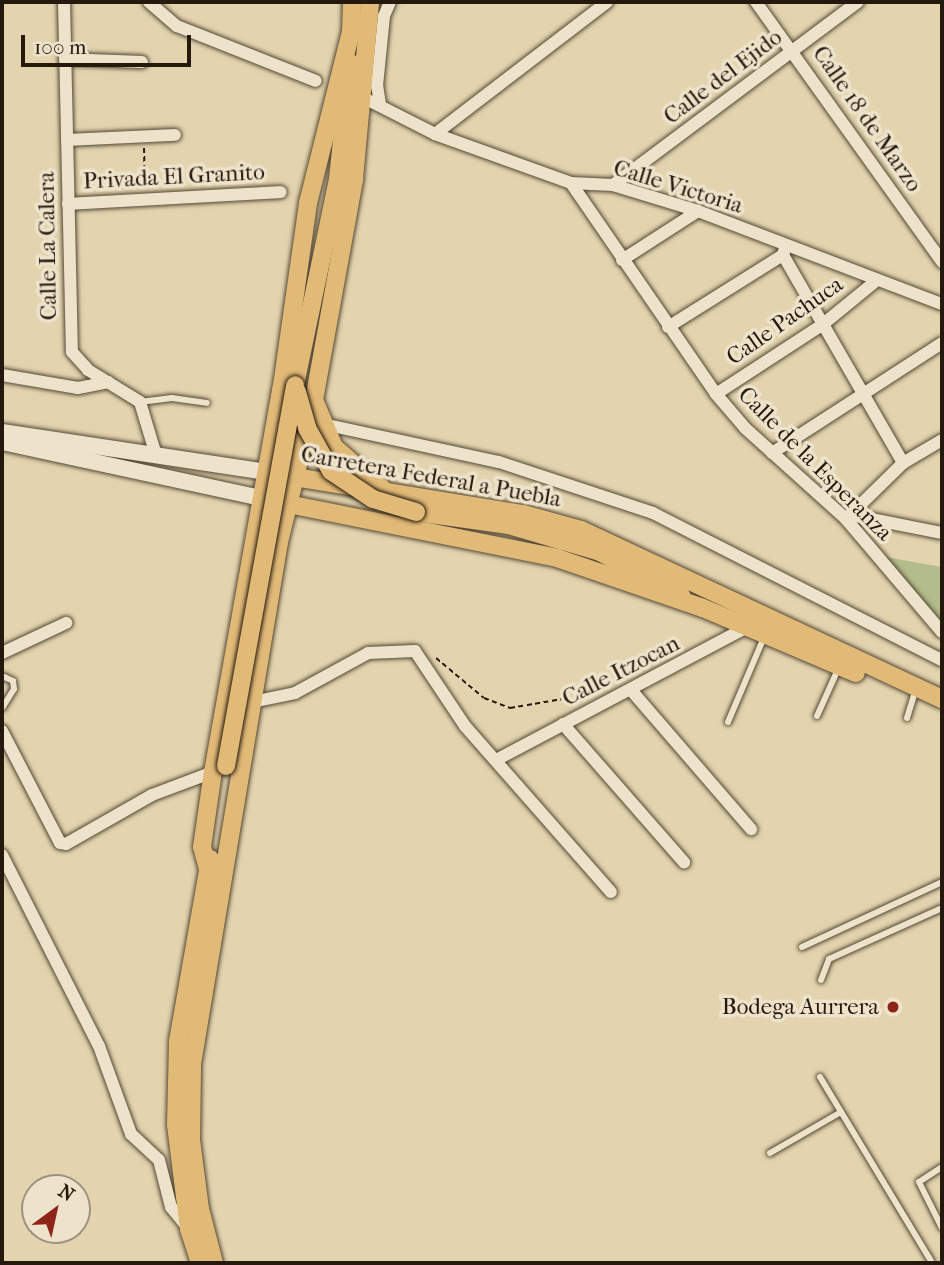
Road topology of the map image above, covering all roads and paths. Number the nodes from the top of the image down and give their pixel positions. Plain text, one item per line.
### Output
1 (64, 2) edge
2 (149, 2) edge
3 (352, 2) edge
4 (390, 2) edge
5 (607, 2) edge
6 (756, 2) edge
7 (858, 2) edge
8 (370, 8) edge
9 (351, 32) junction
10 (793, 51) junction
11 (65, 59) junction
12 (142, 62) dead end
13 (316, 80) dead end
14 (372, 101) junction
15 (435, 134) junction
16 (175, 135) dead end
17 (144, 136) junction
18 (67, 140) junction
19 (571, 183) junction
20 (613, 185) junction
21 (281, 192) dead end
22 (146, 199) junction
23 (86, 203) junction
24 (68, 204) junction
25 (698, 211) junction
26 (69, 225) junction
27 (785, 250) junction
28 (622, 260) junction
29 (942, 262) edge
30 (877, 280) junction
31 (942, 292) edge
32 (936, 302) edge
33 (822, 325) junction
34 (668, 327) junction
35 (942, 343) edge
36 (2, 375) edge
37 (108, 382) junction
38 (288, 385) junction
39 (716, 394) junction
40 (315, 395) junction
41 (861, 396) junction
42 (140, 402) junction
43 (207, 403) dead end
44 (323, 424) junction
45 (2, 432) edge
46 (942, 440) edge
47 (2, 442) edge
48 (155, 452) junction
49 (772, 453) junction
50 (903, 463) junction
51 (265, 472) junction
52 (292, 477) junction
53 (377, 490) junction
54 (261, 498) junction
55 (287, 503) junction
56 (848, 517) junction
57 (361, 518) junction
58 (384, 522) junction
59 (942, 533) edge
60 (253, 538) junction
61 (278, 542) junction
62 (703, 608) junction
63 (66, 623) dead end
64 (760, 624) junction
65 (942, 632) edge
66 (415, 651) junction
67 (2, 653) edge
68 (842, 660) junction
69 (942, 660) edge
70 (2, 676) edge
71 (631, 690) junction
72 (915, 692) junction
73 (942, 699) edge
74 (252, 702) junction
75 (2, 708) edge
76 (593, 709) junction
77 (942, 711) edge
78 (817, 716) dead end
79 (907, 718) dead end
80 (728, 722) dead end
81 (563, 724) junction
82 (2, 731) edge
83 (498, 759) junction
84 (220, 769) junction
85 (751, 829) dead end
86 (2, 855) edge
87 (684, 862) dead end
88 (942, 882) edge
89 (611, 892) dead end
90 (942, 908) edge
91 (802, 947) dead end
92 (201, 951) junction
93 (821, 979) dead end
94 (820, 1077) dead end
95 (841, 1112) junction
96 (770, 1153) dead end
97 (942, 1167) edge
98 (942, 1228) edge
99 (189, 1229) junction
100 (200, 1263) edge
101 (214, 1263) edge
102 (932, 1263) edge

1 - 11 street, Calle La Calera
2 - 13 street
3 - 9 main road
4 - 14 street
5 - 15 street
6 - 10 street, Calle 18 de Marzo
7 - 10 street, Calle del Ejido
8 - 14 main road
9 - 38 main road
9 - 38 main road
10 - 20 street, Calle del Ejido
10 - 29 street, Calle 18 de Marzo
11 - 12 street
11 - 18 street, Calle La Calera
14 - 15 street, Calle Victoria
14 - 40 main road
15 - 19 street, Calle Victoria
16 - 17 street
17 - 18 street
17 - 22 path
18 - 24 street, Calle La Calera
19 - 20 street, Calle Victoria
19 - 28 street, Calle de la Esperanza
20 - 25 street, Calle Victoria
21 - 22 street, Privada El Granito
22 - 23 street, Privada El Granito
23 - 24 street, Privada El Granito
23 - 26 street
24 - 26 street, Calle La Calera
25 - 27 street, Calle Victoria
25 - 28 street
26 - 37 street, Calle La Calera
27 - 30 street, Calle Victoria
27 - 33 street
27 - 34 street
28 - 34 street, Calle de la Esperanza
30 - 32 street, Calle Victoria
30 - 33 street, Calle Pachuca
31 - 32 street
33 - 39 street, Calle Pachuca
33 - 41 street
34 - 39 street, Calle de la Esperanza
35 - 41 street
36 - 37 street
37 - 42 street, Calle La Calera
38 - 40 main road
38 - 51 main road
38 - 62 main road, bridge
38 - 84 main road, bridge
39 - 49 street, Calle de la Esperanza
40 - 44 main road
40 - 52 main road
41 - 49 street
41 - 50 street
42 - 43 lane
42 - 48 street
44 - 53 main road
44 - 69 street
45 - 48 main road, Carretera Federal a Puebla
46 - 50 street
47 - 54 main road, Carretera Federal a Puebla
48 - 51 main road, Carretera Federal a Puebla
49 - 56 street, Calle de la Esperanza
50 - 56 street
51 - 52 main road, Carretera Federal a Puebla
51 - 54 main road
52 - 53 main road, Carretera Federal a Puebla
52 - 55 main road
53 - 57 main road
53 - 58 main road
53 - 64 main road, Carretera Federal a Puebla
54 - 55 main road, Carretera Federal a Puebla
54 - 60 main road
55 - 57 main road, Carretera Federal a Puebla
55 - 61 main road
56 - 59 street
56 - 65 street, Calle de la Esperanza
57 - 58 main road, Carretera Federal a Puebla
58 - 62 main road, Carretera Federal a Puebla
60 - 61 main road
60 - 84 main road
61 - 74 main road
62 - 64 main road, Carretera Federal a Puebla
63 - 67 street
64 - 68 main road, Carretera Federal a Puebla
64 - 71 street, Calle Itzocan
64 - 80 lane
66 - 74 street
66 - 76 path
66 - 83 street
68 - 72 main road, Carretera Federal a Puebla
68 - 78 lane
70 - 75 lane
71 - 76 street, Calle Itzocan
71 - 85 street
72 - 73 main road, Carretera Federal a Puebla
72 - 77 main road, Carretera Federal a Puebla
72 - 79 lane
74 - 92 main road
76 - 81 street, Calle Itzocan
81 - 83 street, Calle Itzocan
81 - 87 street
82 - 84 street
83 - 89 street
84 - 92 main road
86 - 99 street
88 - 91 lane
90 - 93 lane
92 - 99 main road
92 - 101 main road
94 - 95 lane
95 - 96 lane
95 - 102 lane
97 - 98 lane
99 - 100 main road

